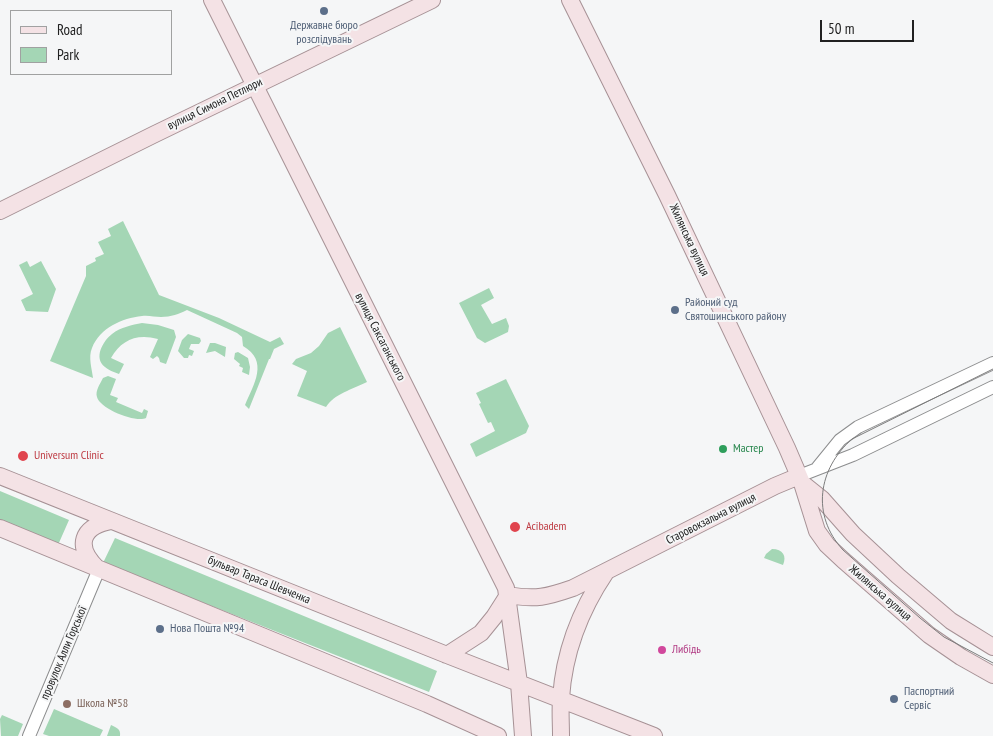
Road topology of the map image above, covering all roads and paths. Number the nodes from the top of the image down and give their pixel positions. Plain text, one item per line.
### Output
1 (212, 0) edge
2 (432, 0) edge
3 (570, 0) edge
4 (254, 85) junction
5 (0, 211) edge
6 (993, 362) edge
7 (993, 387) edge
8 (817, 469) junction
9 (0, 476) edge
10 (800, 479) junction
11 (111, 521) junction
12 (0, 528) edge
13 (99, 569) junction
14 (606, 572) junction
15 (508, 595) junction
16 (993, 647) edge
17 (447, 655) junction
18 (993, 675) edge
19 (519, 683) junction
20 (561, 698) junction
21 (29, 736) edge
22 (498, 736) edge
23 (523, 736) edge
24 (561, 736) edge
25 (654, 736) edge

1 - 4 main road, вулиця Саксаганського
2 - 4 main road, вулиця Симона Петлюри
3 - 10 main road, Жилянська вулиця
4 - 5 main road, вулиця Симона Петлюри
4 - 15 main road, вулиця Саксаганського
6 - 8 street
7 - 8 street, Старовокзальна вулиця
8 - 10 street, Старовокзальна вулиця
9 - 11 main road, бульвар Тараса Шевченка
10 - 14 main road, Старовокзальна вулиця
10 - 16 main road, Жилянська вулиця
10 - 18 main road, Жилянська вулиця
11 - 13 main road
11 - 17 main road, бульвар Тараса Шевченка
12 - 13 main road
13 - 21 street, провулок Алли Горської
13 - 22 main road
14 - 15 main road, Старовокзальна вулиця
14 - 20 main road
15 - 17 main road
15 - 19 main road, вулиця Саксаганського
17 - 19 main road, бульвар Тараса Шевченка
19 - 20 main road, бульвар Тараса Шевченка
19 - 23 main road, вулиця Саксаганського
20 - 24 main road
20 - 25 main road, бульвар Тараса Шевченка

